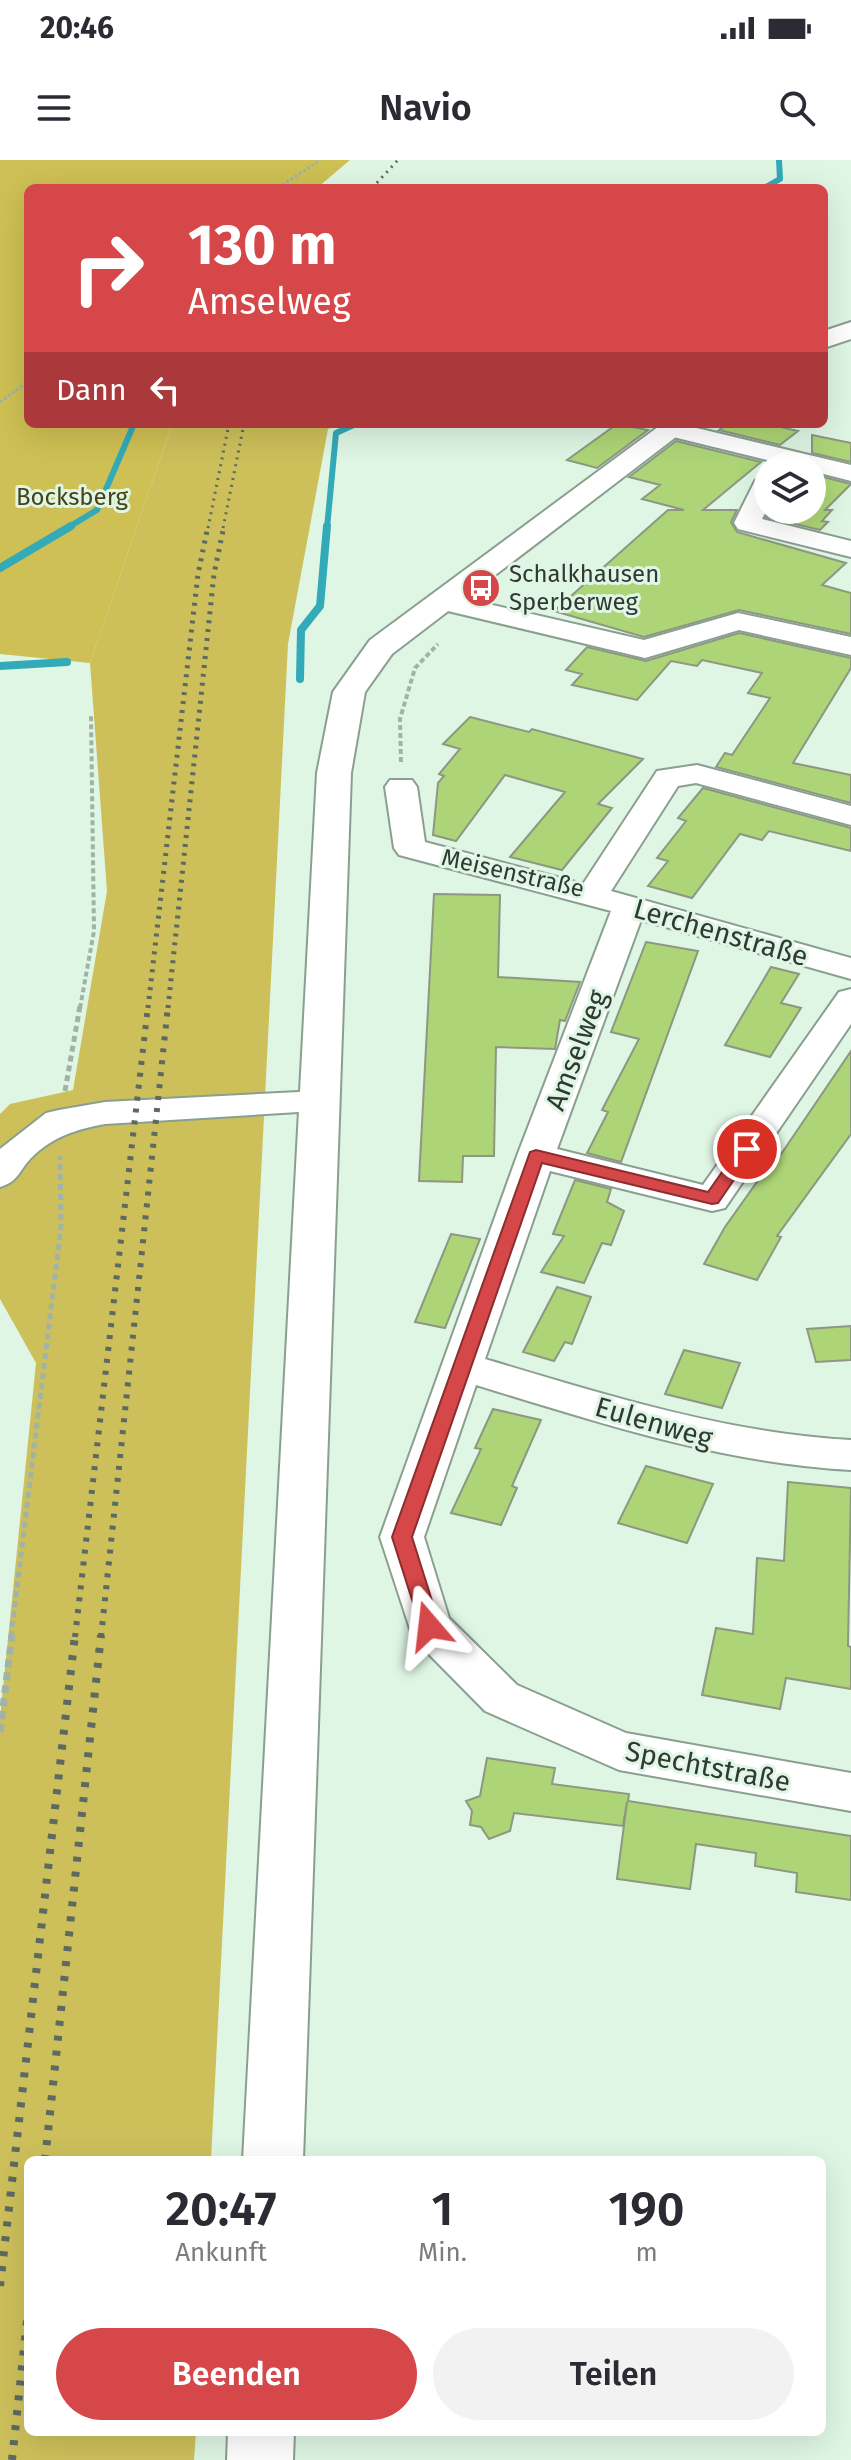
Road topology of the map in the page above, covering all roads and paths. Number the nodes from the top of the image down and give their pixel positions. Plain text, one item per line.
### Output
1 (320, 160) edge
2 (284, 184) edge
3 (851, 330) edge
4 (828, 339) edge
5 (24, 385) edge
6 (0, 402) edge
7 (673, 428) edge
8 (677, 428) edge
9 (754, 454) edge
10 (826, 469) edge
11 (851, 473) edge
12 (754, 509) edge
13 (851, 549) edge
14 (441, 601) junction
15 (412, 623) junction
16 (851, 646) edge
17 (91, 716) dead end
18 (401, 787) joint
19 (851, 816) edge
20 (591, 896) junction
21 (630, 906) junction
22 (851, 969) edge
23 (851, 999) edge
24 (318, 1102) junction
25 (59, 1121) junction
26 (536, 1156) junction
27 (0, 1175) edge
28 (462, 1366) junction
29 (851, 1455) edge
30 (0, 1732) edge
31 (851, 1792) edge
32 (273, 2156) edge
33 (261, 2436) edge
34 (260, 2460) edge

1 - 2 path
3 - 4 main road
5 - 6 path
7 - 14 main road
8 - 9 street
10 - 11 street
12 - 13 street
14 - 15 main road
14 - 16 street
15 - 18 path
15 - 24 main road
17 - 25 path
18 - 20 street, Meisenstraße
19 - 20 street, Meisenstraße
20 - 21 street, Lerchenstraße
21 - 22 street, Lerchenstraße
21 - 26 street, Amselweg
23 - 26 street
24 - 25 street
24 - 32 main road
25 - 27 street
25 - 30 path
26 - 28 street, Spechtstraße
28 - 29 street, Eulenweg
28 - 31 street, Spechtstraße
33 - 34 main road

